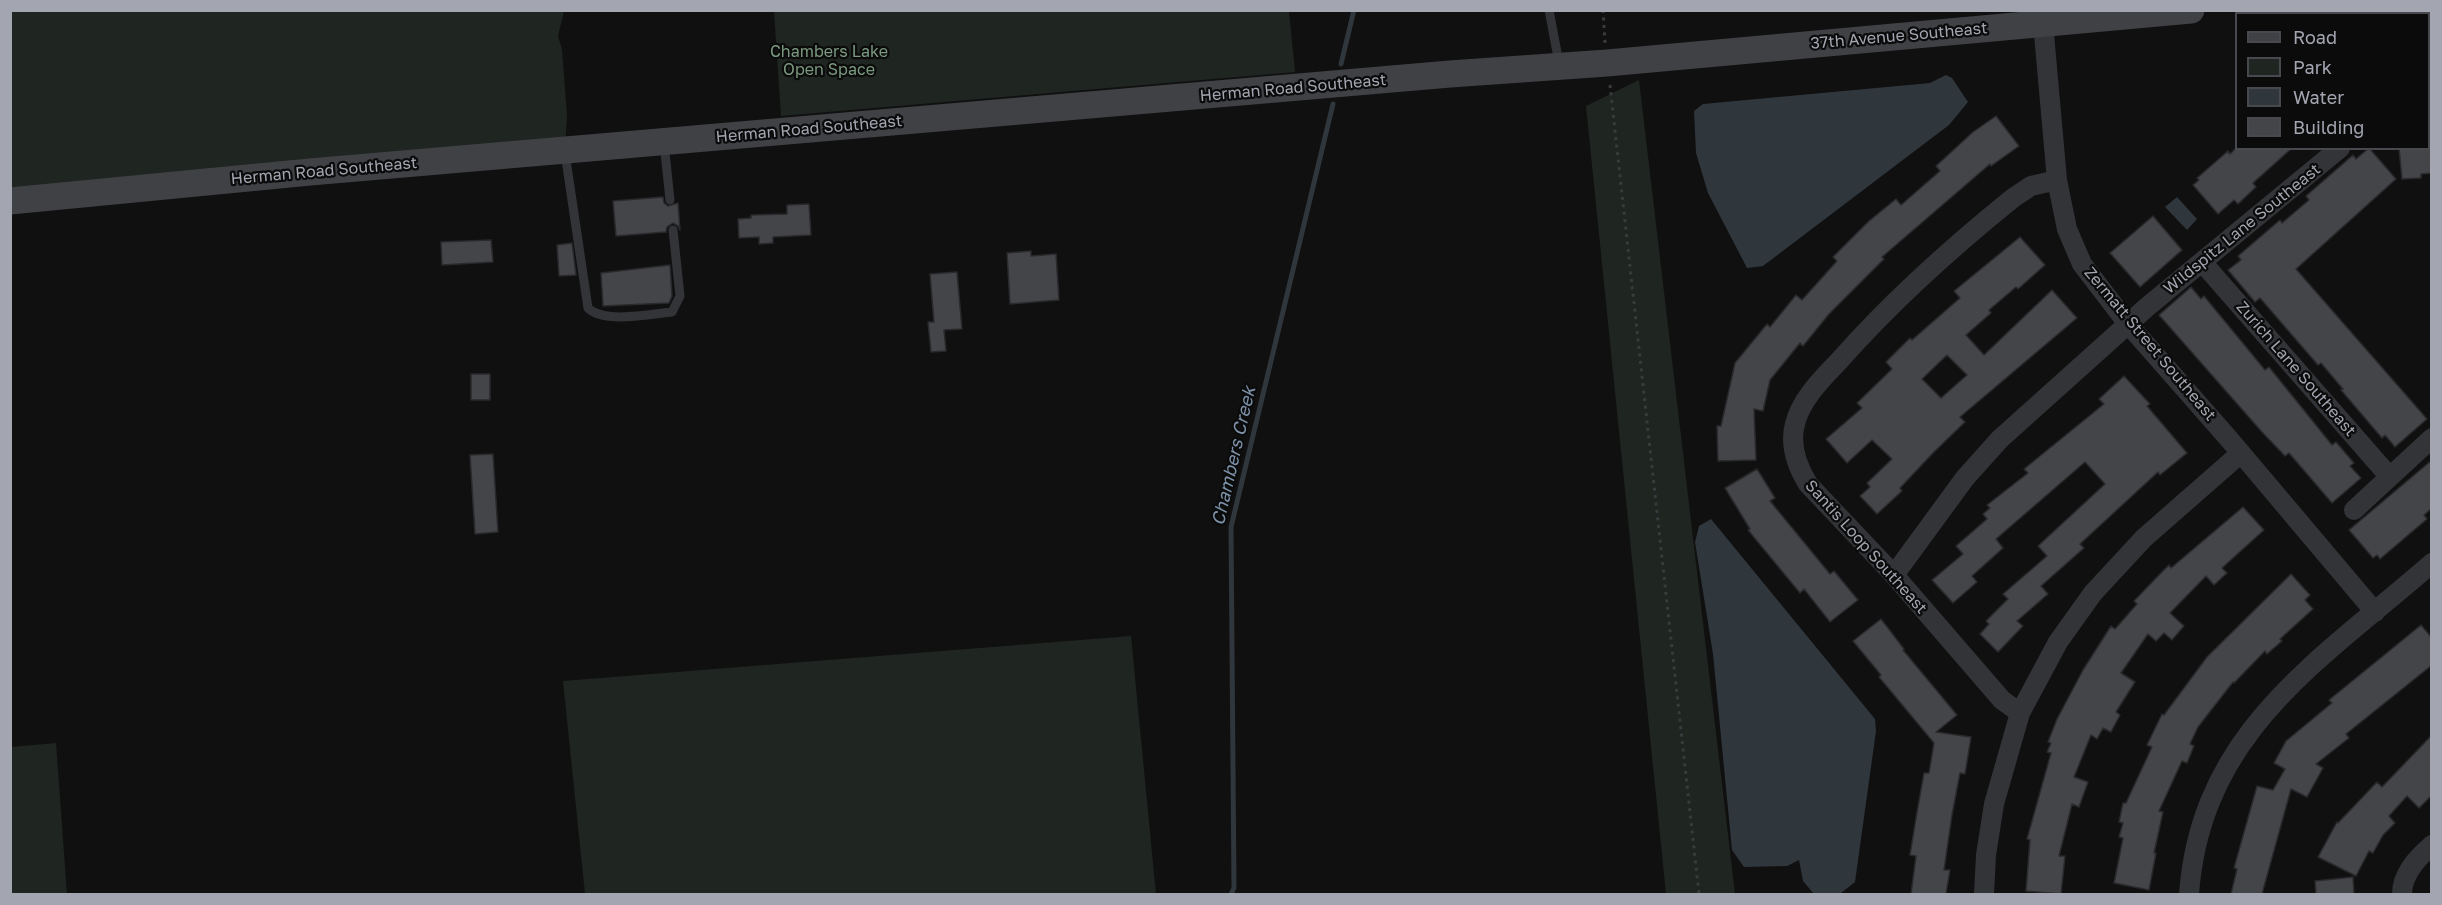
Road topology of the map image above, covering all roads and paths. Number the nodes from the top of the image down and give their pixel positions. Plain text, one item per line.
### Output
1 (1549, 10) edge
2 (1603, 10) edge
3 (2191, 10) edge
4 (2043, 23) junction
5 (1607, 65) junction
6 (1560, 66) junction
7 (664, 142) junction
8 (565, 150) junction
9 (2338, 150) edge
10 (2057, 180) junction
11 (670, 200) dead end
12 (10, 201) edge
13 (673, 230) dead end
14 (2202, 262) junction
15 (2128, 324) junction
16 (2432, 438) edge
17 (2241, 453) junction
18 (2389, 476) junction
19 (2354, 510) dead end
20 (2432, 563) edge
21 (1894, 575) junction
22 (2375, 612) junction
23 (2020, 713) junction
24 (2432, 844) edge
25 (1699, 894) edge
26 (1984, 894) edge
27 (2189, 894) edge
28 (2402, 894) edge

1 - 6 lane
2 - 5 path
3 - 4 street, 37th Avenue Southeast
4 - 5 street, 37th Avenue Southeast
4 - 10 street, Zermatt Street Southeast
5 - 6 street, Herman Road Southeast
5 - 25 path
6 - 7 street, Herman Road Southeast
7 - 8 street, Herman Road Southeast
7 - 11 lane
8 - 12 street, Herman Road Southeast
8 - 13 lane
9 - 14 street, Wildspitz Lane Southeast
10 - 15 street, Zermatt Street Southeast
10 - 21 street, Santis Loop Southeast
14 - 15 street, Wildspitz Lane Southeast
14 - 18 street, Zurich Lane Southeast
15 - 17 street, Zermatt Street Southeast
15 - 21 street, Wildspitz Lane Southeast
16 - 18 street
17 - 22 street, Zermatt Street Southeast
17 - 23 street
18 - 19 street
20 - 22 street
21 - 23 street, Santis Loop Southeast
22 - 27 street
23 - 26 street
24 - 28 street

